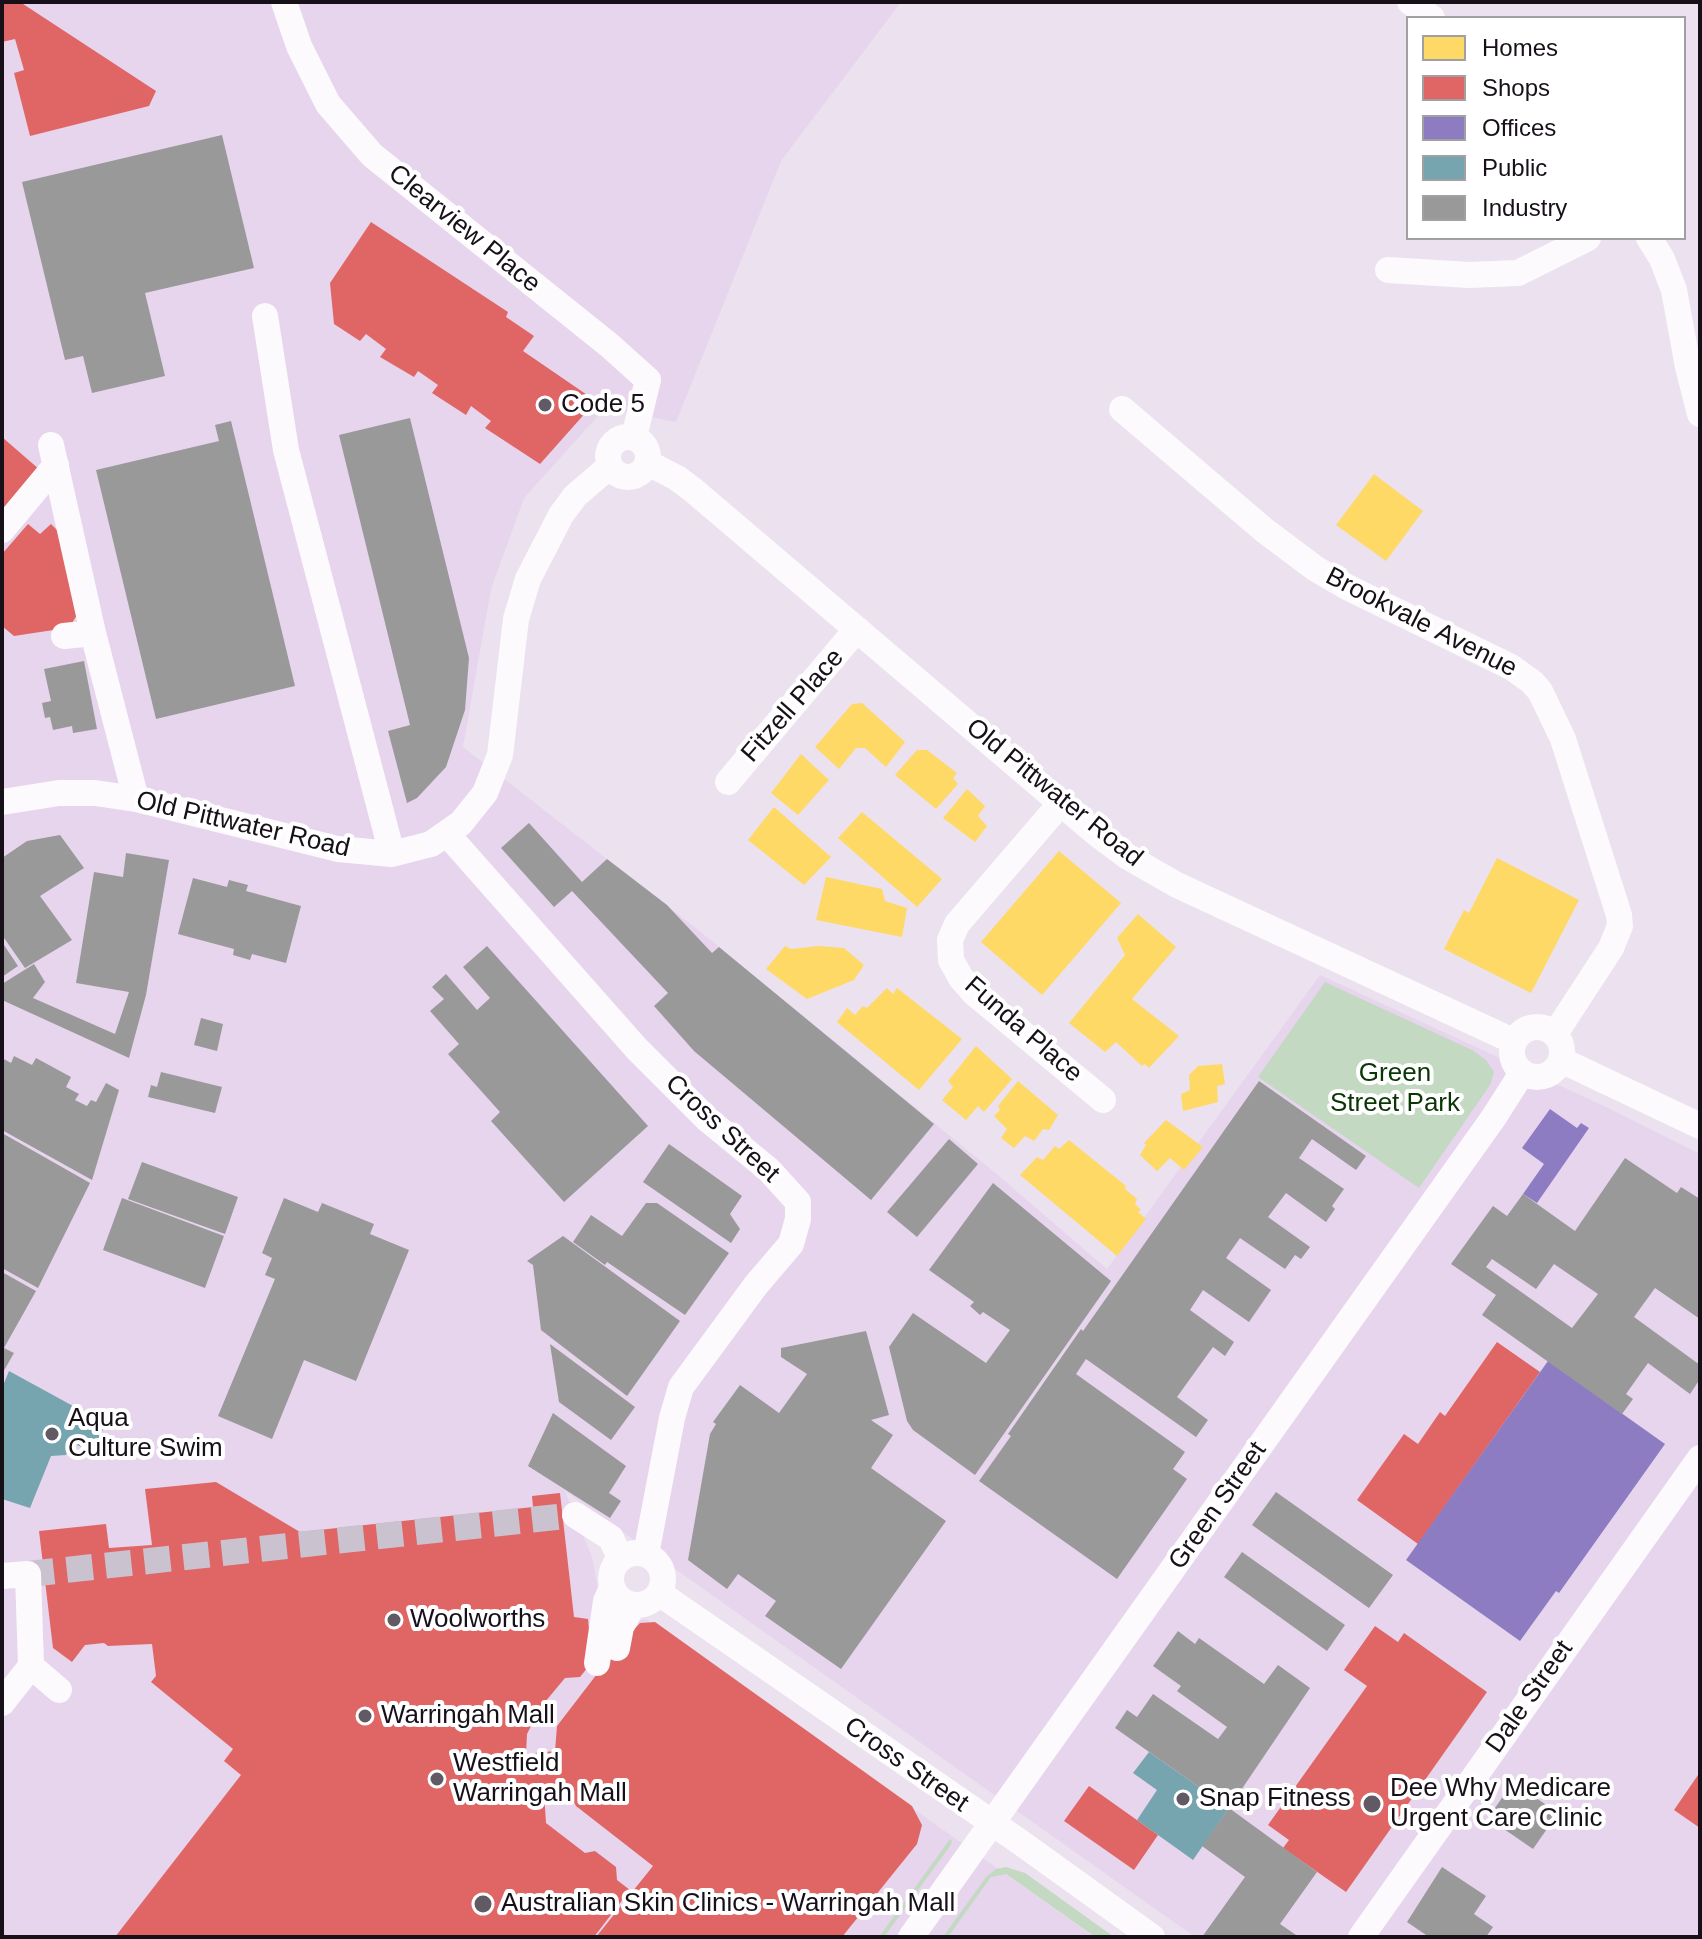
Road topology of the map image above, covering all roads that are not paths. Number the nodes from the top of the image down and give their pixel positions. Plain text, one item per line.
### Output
1 (284, 2) edge
2 (1410, 2) edge
3 (1429, 16) edge
4 (1584, 240) edge
5 (1650, 240) edge
6 (1388, 270) dead end
7 (265, 316) dead end
8 (1122, 409) dead end
9 (1700, 414) edge
10 (634, 437) junction
11 (648, 463) junction
12 (610, 466) junction
13 (2, 530) edge
14 (857, 629) junction
15 (93, 633) junction
16 (64, 636) dead end
17 (728, 782) dead end
18 (136, 799) junction
19 (2, 802) edge
20 (1061, 803) junction
21 (447, 834) junction
22 (392, 854) junction
23 (1513, 1041) junction
24 (1558, 1047) junction
25 (1522, 1073) junction
26 (1103, 1100) dead end
27 (1700, 1126) edge
28 (1700, 1458) edge
29 (575, 1515) tunnel mouth
30 (646, 1554) junction
31 (620, 1559) junction
32 (2, 1576) edge
33 (659, 1593) junction
34 (622, 1596) junction
35 (607, 1656) dead end
36 (31, 1666) junction
37 (59, 1690) dead end
38 (2, 1703) edge
39 (992, 1825) junction
40 (911, 1937) edge
41 (1152, 1937) edge
42 (1361, 1937) edge

1 - 10 street, Clearview Place
2 - 3 street
4 - 6 street
5 - 9 street
7 - 22 street
8 - 24 street, Brookvale Avenue
10 - 11 street
10 - 12 street
11 - 12 street
11 - 14 street, Old Pittwater Road
12 - 21 street, Old Pittwater Road
13 - 15 street
14 - 17 street, Fitzell Place
14 - 20 street, Old Pittwater Road
15 - 16 street
15 - 18 street
18 - 19 street, Old Pittwater Road
18 - 22 street, Old Pittwater Road
20 - 23 street, Old Pittwater Road
20 - 26 street, Funda Place
21 - 22 street, Old Pittwater Road
21 - 30 street, Cross Street
23 - 24 street
23 - 25 street
24 - 25 street
24 - 27 street
25 - 39 street, Green Street
28 - 42 street, Dale Street
29 - 31 street
30 - 31 street
30 - 33 street
31 - 34 street
32 - 36 street
33 - 34 street
33 - 39 street, Cross Street
34 - 35 street
36 - 37 street
36 - 38 street
39 - 40 street, Green Street
39 - 41 street, Cross Street

